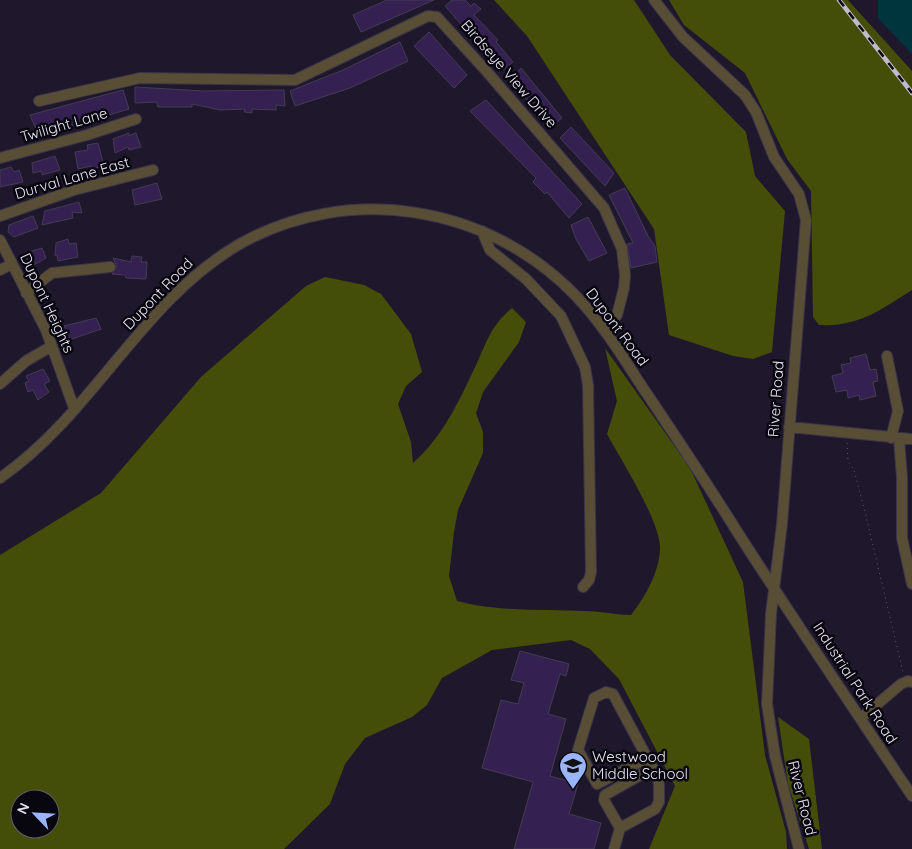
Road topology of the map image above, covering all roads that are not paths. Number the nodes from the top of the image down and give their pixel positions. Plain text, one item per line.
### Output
1 (654, 0) edge
2 (39, 101) dead end
3 (136, 119) dead end
4 (0, 158) edge
5 (153, 170) dead end
6 (0, 216) edge
7 (482, 231) junction
8 (0, 240) edge
9 (12, 264) junction
10 (110, 267) dead end
11 (0, 270) edge
12 (26, 293) junction
13 (604, 330) junction
14 (52, 346) junction
15 (887, 356) dead end
16 (0, 384) edge
17 (74, 408) junction
18 (789, 427) junction
19 (895, 438) junction
20 (912, 439) edge
21 (0, 478) edge
22 (912, 584) edge
23 (583, 586) dead end
24 (773, 588) junction
25 (908, 682) edge
26 (861, 718) junction
27 (647, 758) junction
28 (653, 768) junction
29 (912, 796) edge
30 (620, 828) junction
31 (614, 849) edge
32 (799, 849) edge

1 - 18 street, River Road
2 - 13 street, Birdseye View Drive
3 - 4 street, Twilight Lane
5 - 6 street, Durval Lane East
7 - 13 street, Dupont Road
7 - 17 street, Dupont Road
7 - 23 street
8 - 9 street, Dupont Heights
9 - 11 street
9 - 12 street, Dupont Heights
10 - 12 street
12 - 14 street, Dupont Heights
13 - 24 street, Dupont Road
14 - 16 street
14 - 17 street, Dupont Heights
15 - 19 street
17 - 21 street, Dupont Road
18 - 19 street
18 - 24 street, River Road
19 - 20 street
19 - 22 street
24 - 26 street, Industrial Park Road
24 - 32 street, River Road
25 - 26 street
26 - 29 street, Industrial Park Road
27 - 27 street
27 - 28 street
28 - 30 street
28 - 30 street
30 - 31 street

